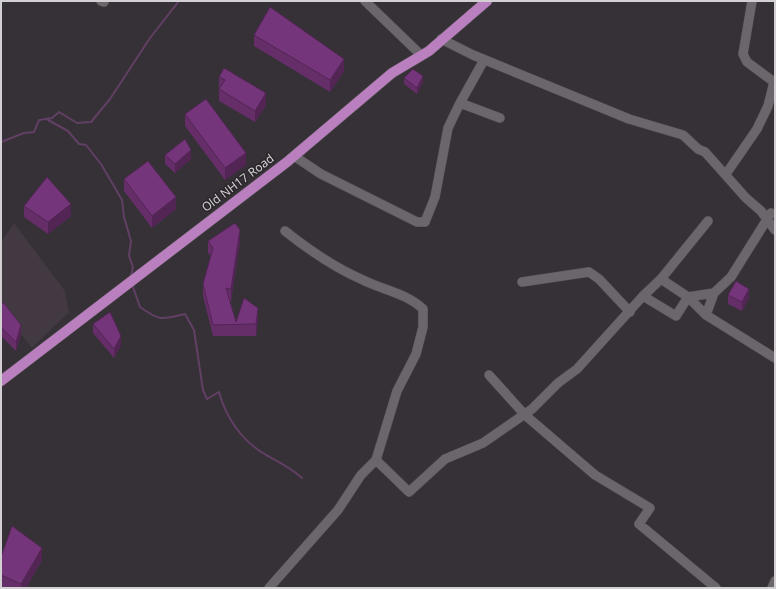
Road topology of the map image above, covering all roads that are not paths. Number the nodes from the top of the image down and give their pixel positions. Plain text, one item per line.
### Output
1 (365, 1) edge
2 (487, 1) edge
3 (752, 1) edge
4 (441, 39) junction
5 (421, 55) junction
6 (484, 60) junction
7 (460, 102) junction
8 (500, 118) dead end
9 (294, 156) junction
10 (726, 174) junction
11 (768, 214) edge
12 (708, 221) dead end
13 (775, 230) edge
14 (285, 231) dead end
15 (661, 279) junction
16 (522, 282) dead end
17 (714, 293) junction
18 (643, 296) junction
19 (688, 296) junction
20 (630, 312) junction
21 (706, 315) junction
22 (775, 358) edge
23 (488, 375) dead end
24 (1, 381) edge
25 (525, 415) junction
26 (376, 460) junction
27 (775, 581) edge
28 (268, 588) edge
29 (716, 588) edge
30 (772, 588) edge

1 - 5 street
2 - 4 main road, Old NH17 Road
3 - 10 street
4 - 5 main road, Old NH17 Road
4 - 6 street
5 - 9 main road, Old NH17 Road
6 - 7 street
6 - 10 street
7 - 8 street
7 - 9 street
9 - 24 main road, Old NH17 Road
10 - 11 street
11 - 13 street
11 - 17 street
12 - 15 street
14 - 26 street
15 - 18 street
15 - 19 street
16 - 20 street
17 - 19 street
17 - 21 street
18 - 19 street
18 - 20 street
19 - 21 street
20 - 25 street
21 - 22 street
23 - 25 street
25 - 26 street
25 - 29 street
26 - 28 street
27 - 30 street

